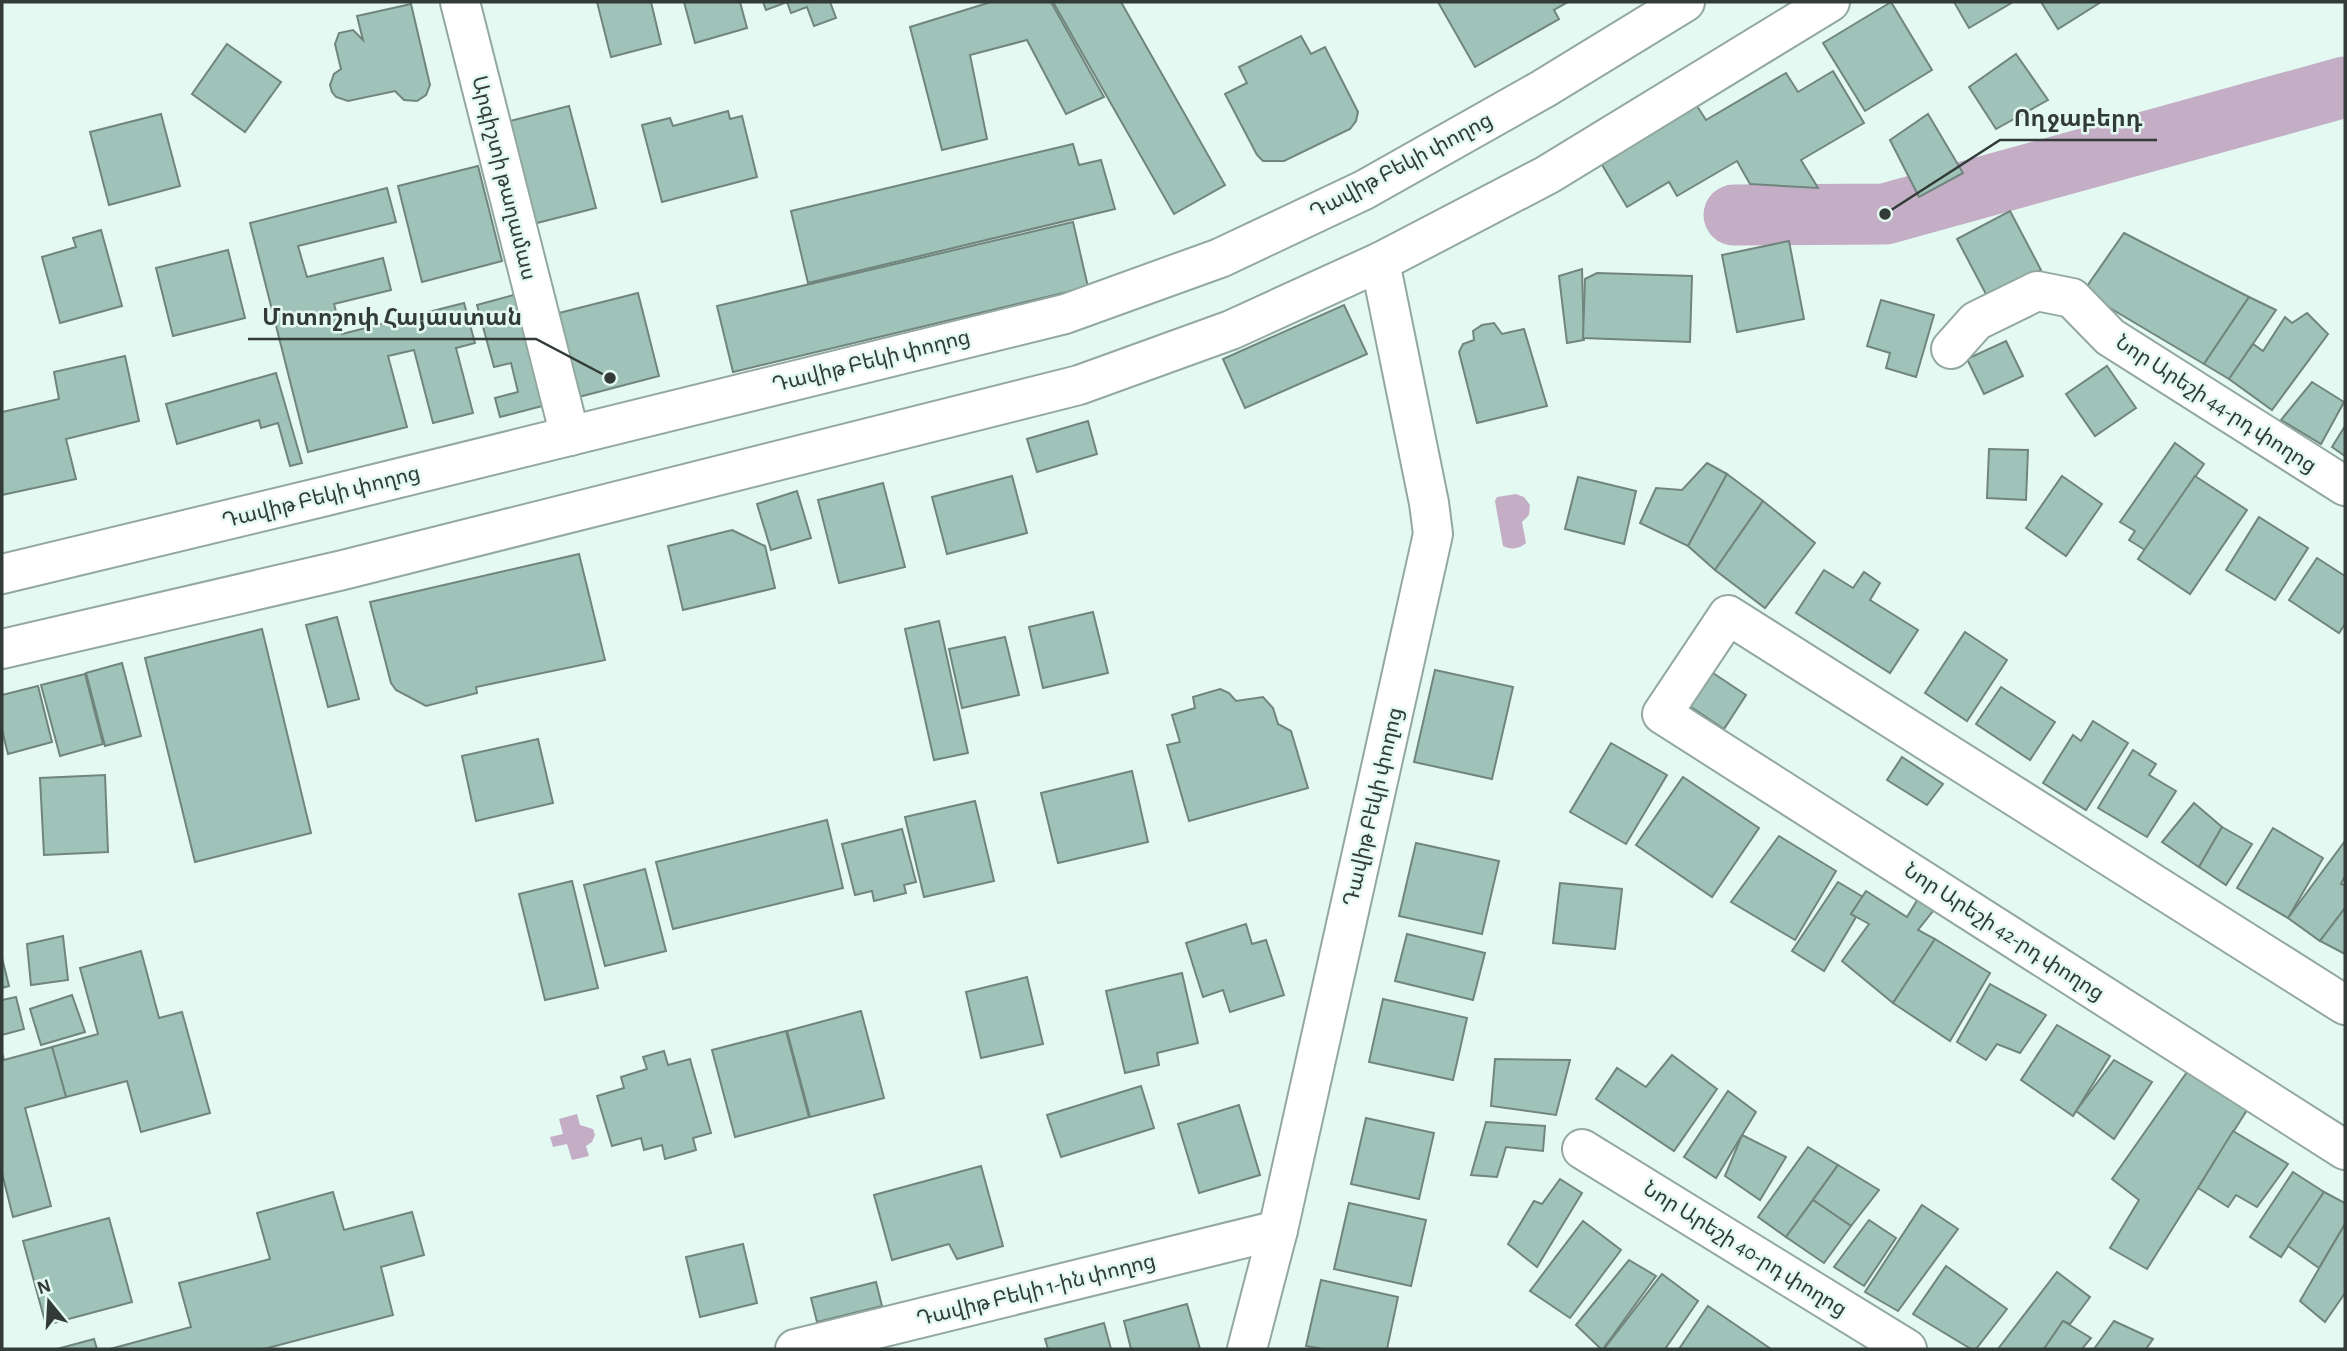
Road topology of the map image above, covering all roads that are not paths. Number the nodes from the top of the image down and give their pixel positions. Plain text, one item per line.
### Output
1 (460, 2) edge
2 (1685, 2) edge
3 (1830, 2) edge
4 (1380, 262) junction
5 (1951, 349) dead end
6 (570, 436) junction
7 (2345, 486) edge
8 (2, 573) edge
9 (2, 649) edge
10 (2345, 1005) edge
11 (1582, 1149) dead end
12 (2345, 1150) edge
13 (1278, 1230) junction
14 (795, 1349) edge
15 (1247, 1349) edge
16 (1907, 1349) edge

1 - 6 street, Արգիշտի թաղամաս
2 - 6 street, Դավիթ Բեկի փողոց
3 - 4 street
4 - 9 street
4 - 13 street, Դավիթ Բեկի փողոց
5 - 7 street, Նոր Արեշի 44-րդ փողոց
6 - 8 street, Դավիթ Բեկի փողոց
10 - 12 street, Նոր Արեշի 42-րդ փողոց
11 - 16 street, Նոր Արեշի 40-րդ փողոց
13 - 14 street, Դավիթ Բեկի 1-ին փողոց
13 - 15 street, Դավիթ Բեկի փողոց

